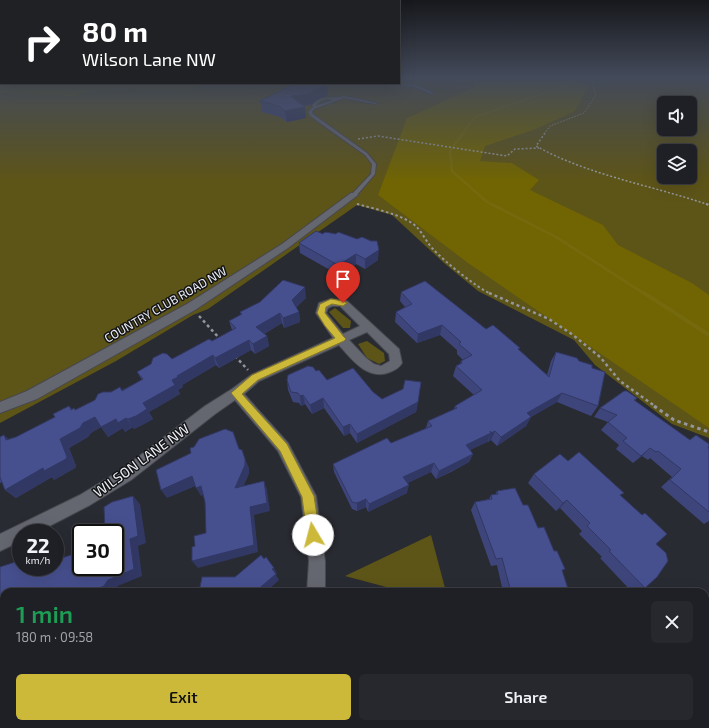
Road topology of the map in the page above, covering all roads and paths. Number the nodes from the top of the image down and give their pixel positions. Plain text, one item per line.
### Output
1 (310, 112) edge
2 (585, 112) edge
3 (346, 140) junction
4 (539, 148) junction
5 (353, 201) junction
6 (709, 205) edge
7 (197, 313) dead end
8 (368, 327) junction
9 (341, 339) junction
10 (223, 342) edge
11 (234, 354) edge
12 (255, 378) junction
13 (236, 393) junction
14 (0, 408) edge
15 (709, 432) edge
16 (0, 543) edge
17 (316, 588) edge

1 - 3 lane
2 - 4 path
3 - 4 path
3 - 5 lane
4 - 6 path
5 - 14 street, COUNTRY CLUB ROAD NW
5 - 15 path
7 - 10 path
8 - 9 street, WILSON LANE NW
8 - 9 street
8 - 9 street
9 - 12 street, WILSON LANE NW
11 - 12 path
12 - 13 street, WILSON LANE NW
13 - 16 street, WILSON LANE NW
13 - 17 street

